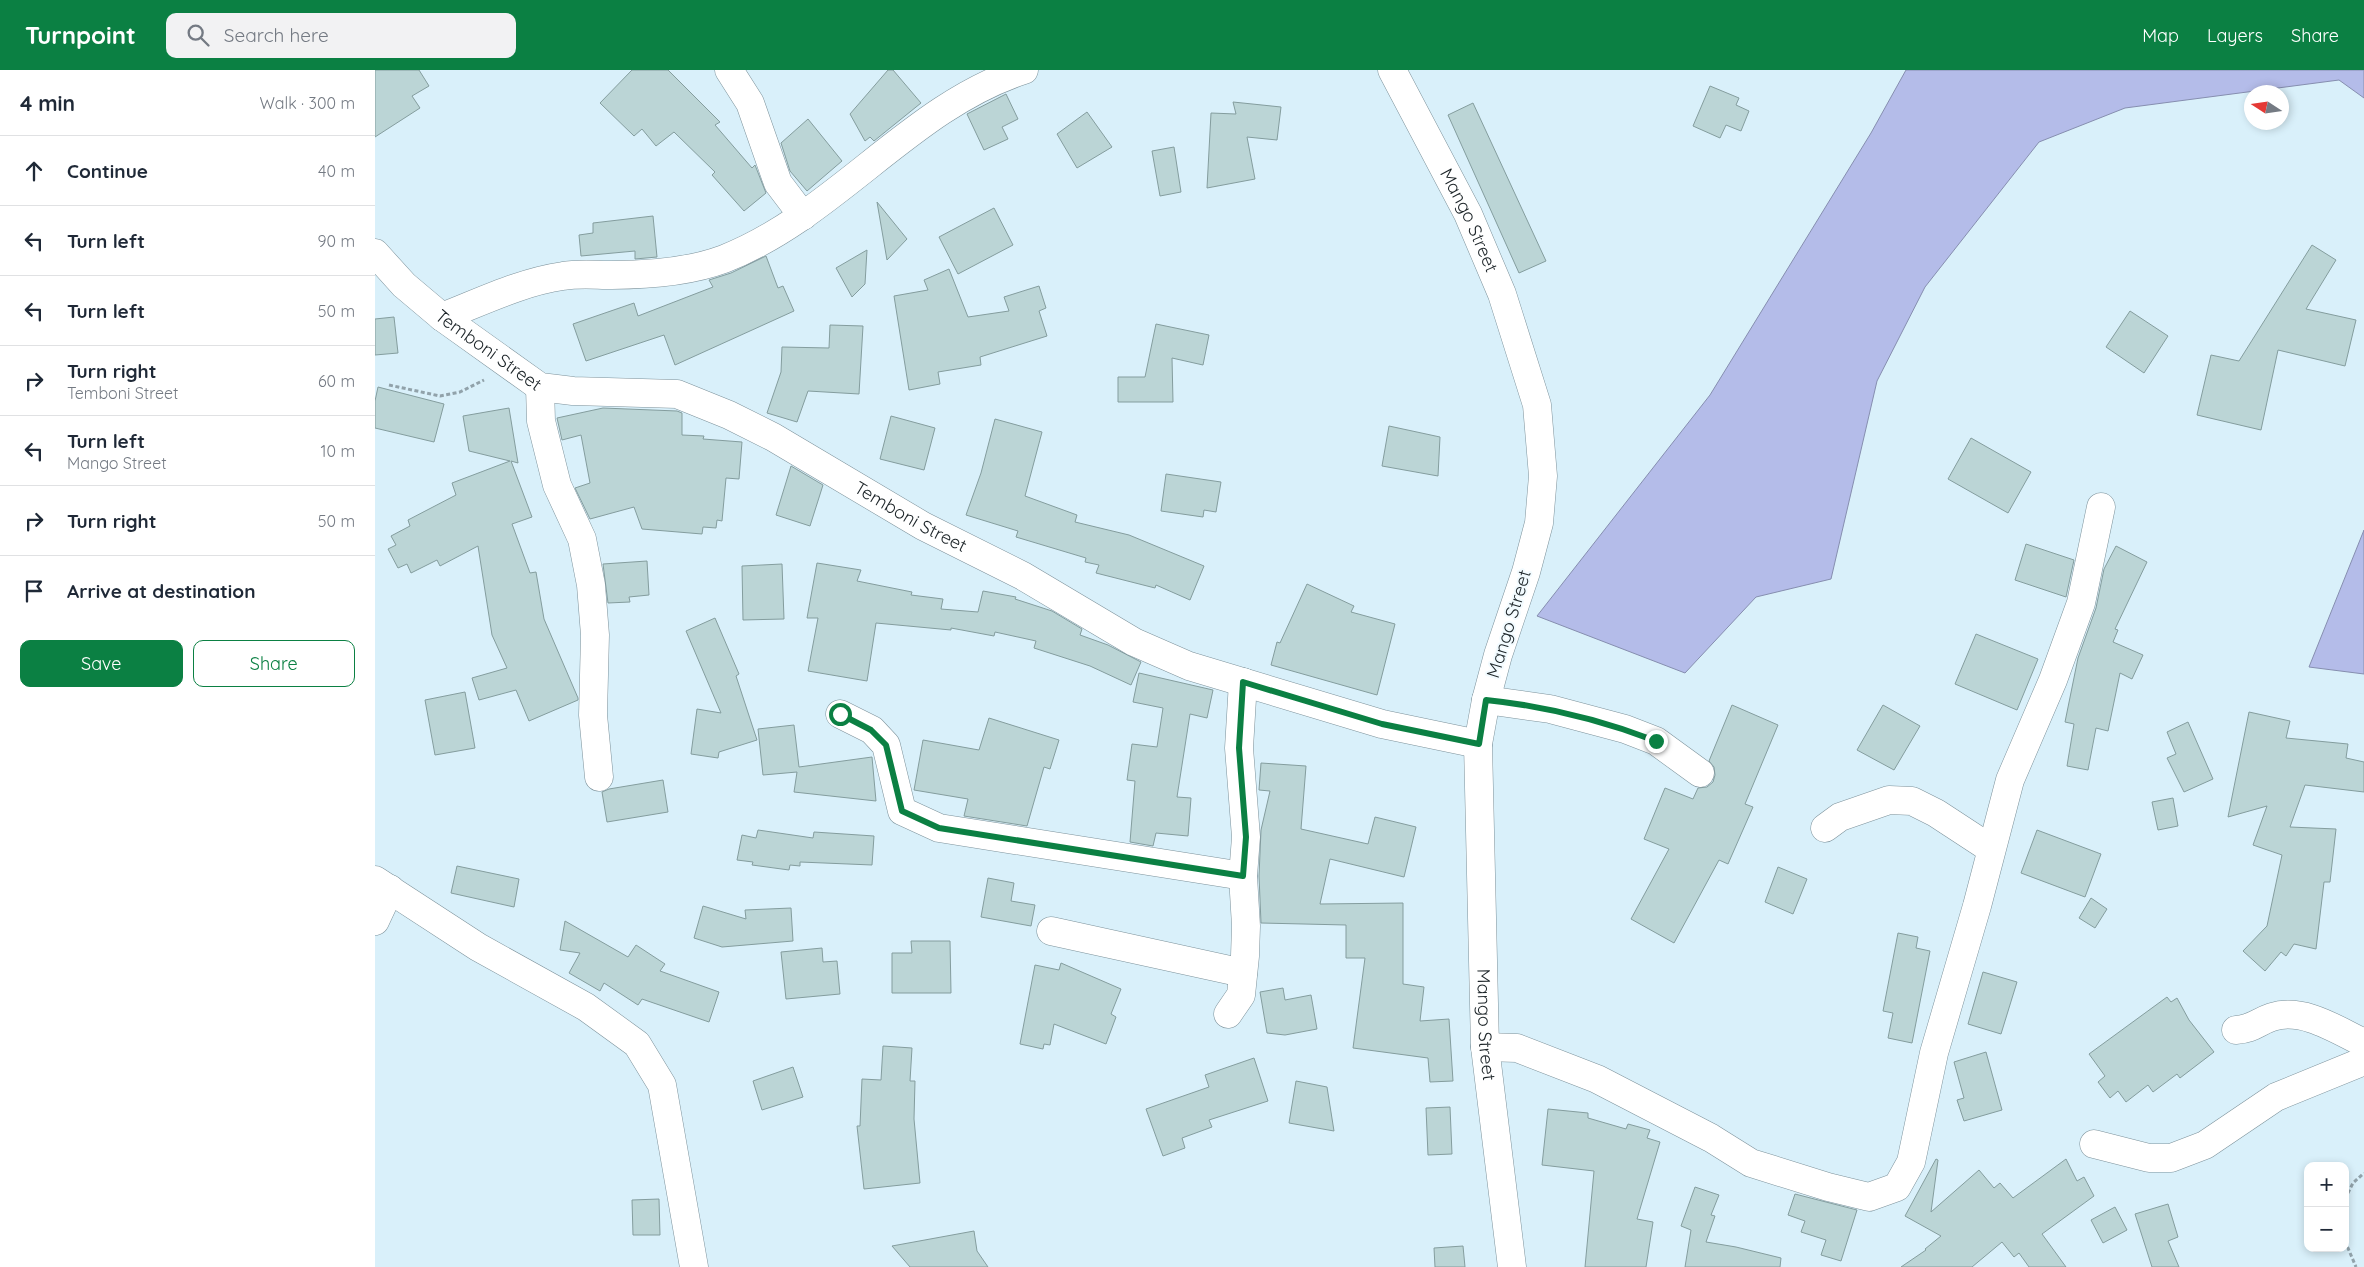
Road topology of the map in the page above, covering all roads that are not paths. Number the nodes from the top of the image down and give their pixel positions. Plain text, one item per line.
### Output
1 (729, 70) edge
2 (1024, 70) edge
3 (1392, 70) edge
4 (803, 216) junction
5 (375, 252) edge
6 (441, 317) junction
7 (530, 380) junction
8 (2101, 507) dead end
9 (1243, 682) junction
10 (1486, 700) junction
11 (840, 714) dead end
12 (1479, 744) junction
13 (1700, 773) dead end
14 (599, 777) dead end
15 (1825, 828) dead end
16 (1991, 849) junction
17 (1243, 876) junction
18 (382, 885) edge
19 (375, 920) edge
20 (1051, 931) dead end
21 (1243, 973) junction
22 (1228, 1014) dead end
23 (2236, 1030) dead end
24 (2364, 1043) edge
25 (1485, 1047) junction
26 (2364, 1061) edge
27 (2094, 1144) dead end
28 (693, 1267) edge
29 (1513, 1267) edge

1 - 4 street
2 - 4 street
3 - 10 street, Mango Street
4 - 6 street
5 - 6 street, Temboni Street
6 - 7 street, Temboni Street
7 - 9 street, Temboni Street
7 - 14 street
8 - 16 street
9 - 12 street, Temboni Street
9 - 17 street
10 - 12 street, Mango Street
10 - 13 street
11 - 17 street
12 - 25 street, Mango Street
15 - 16 street
16 - 25 street
17 - 21 street
18 - 19 street
18 - 28 street
20 - 21 street
21 - 22 street
23 - 24 street
25 - 29 street, Mango Street
26 - 27 street

